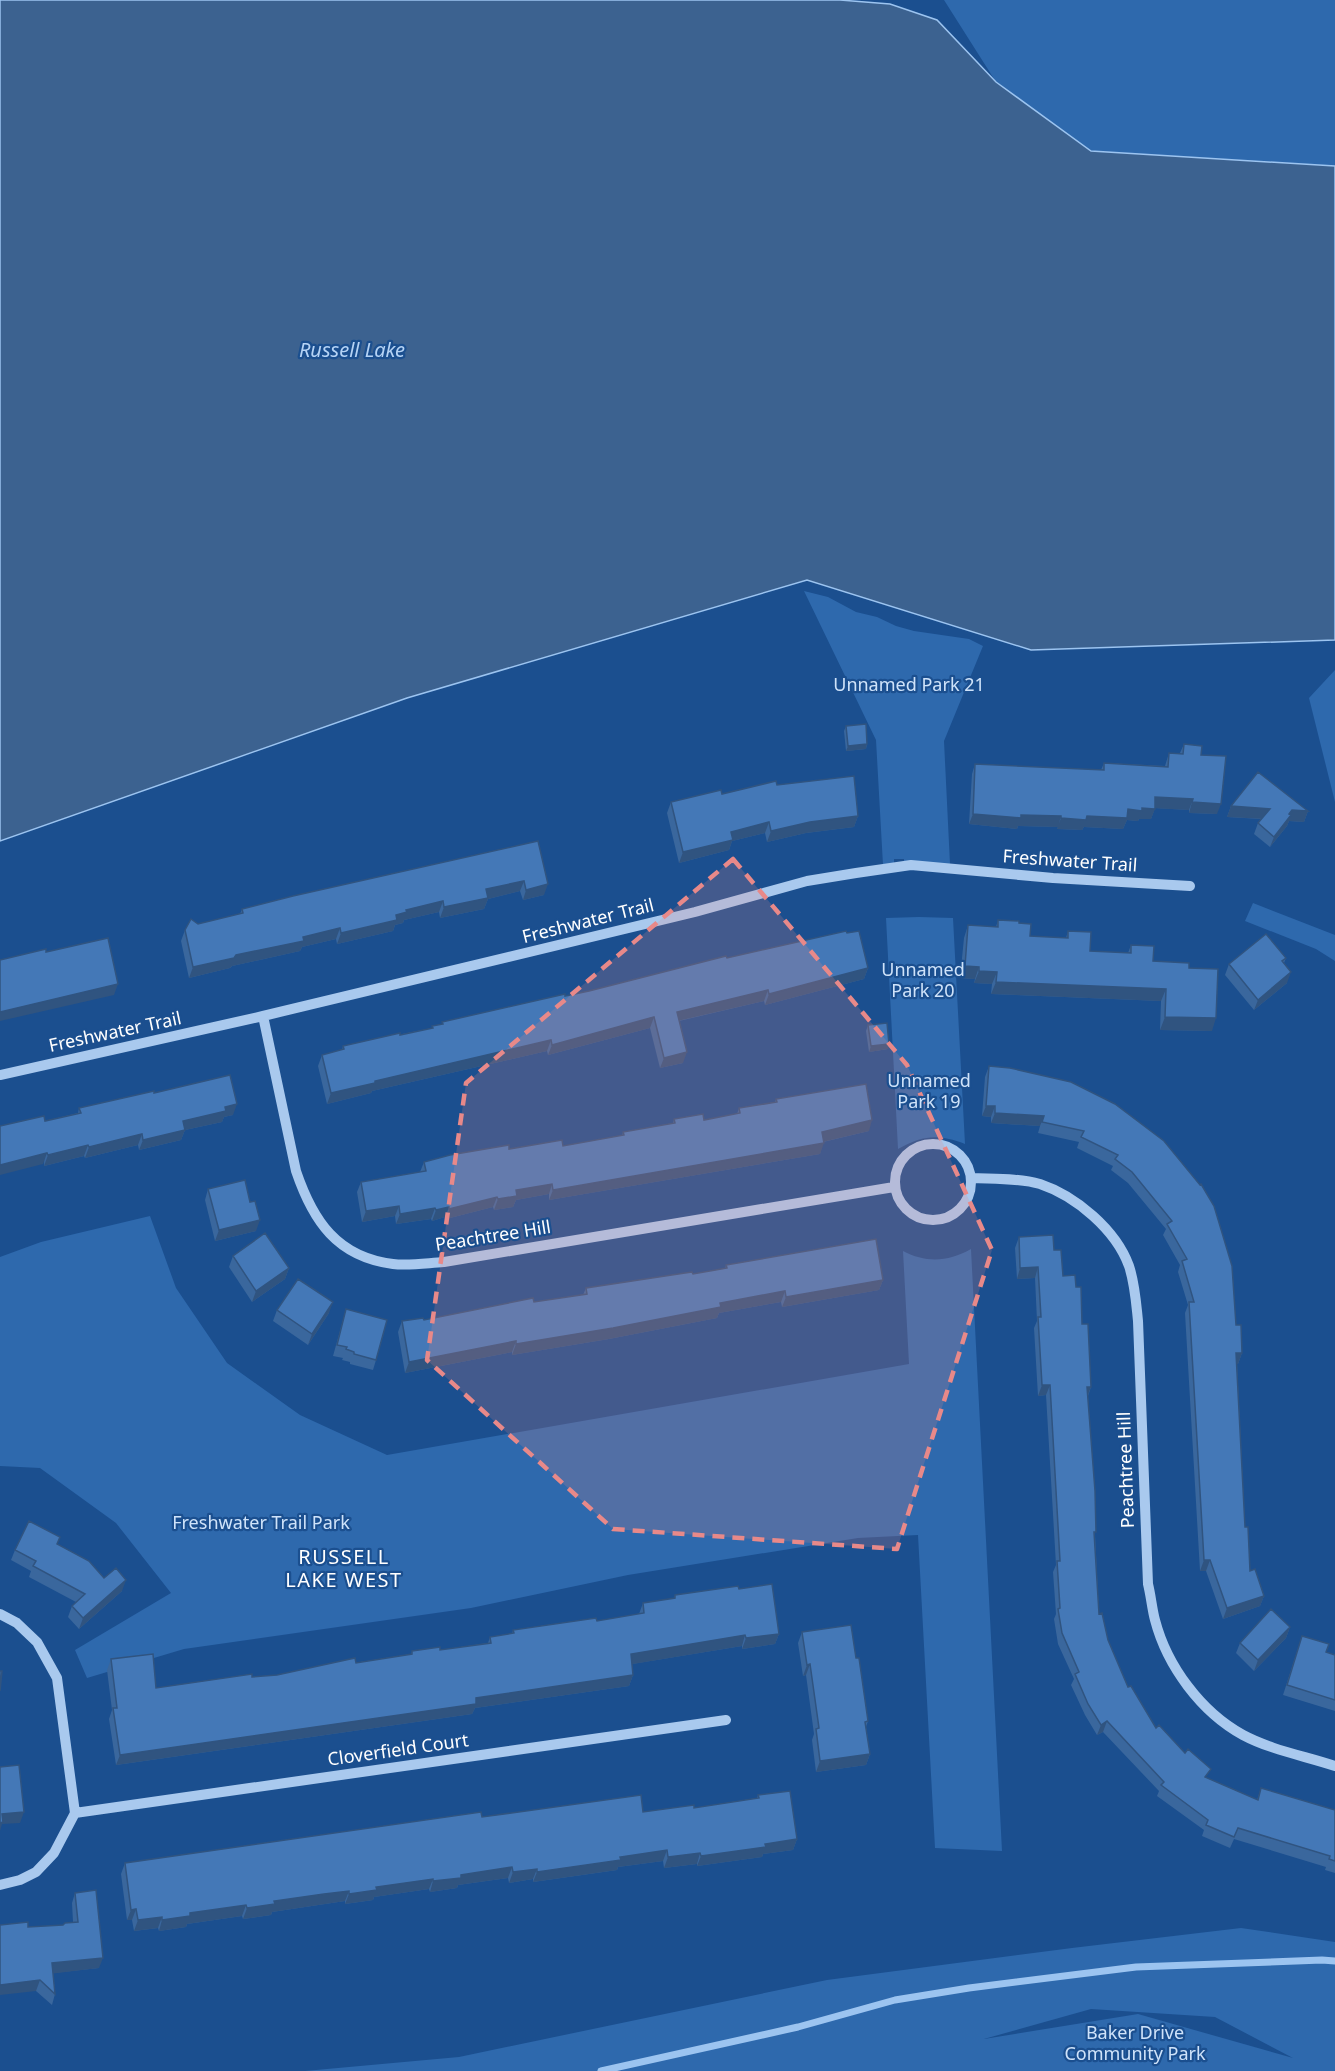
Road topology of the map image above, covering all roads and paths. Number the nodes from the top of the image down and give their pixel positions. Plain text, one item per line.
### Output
1 (1190, 886) dead end
2 (263, 1016) junction
3 (0, 1075) edge
4 (972, 1178) junction
5 (894, 1187) junction
6 (0, 1614) edge
7 (726, 1720) dead end
8 (1335, 1766) edge
9 (75, 1813) junction
10 (0, 1885) edge

1 - 2 street, Freshwater Trail
2 - 3 street, Freshwater Trail
2 - 5 street, Peachtree Hill
4 - 5 street
4 - 5 street
4 - 8 street, Peachtree Hill
6 - 9 street
7 - 9 street, Cloverfield Court
9 - 10 street

